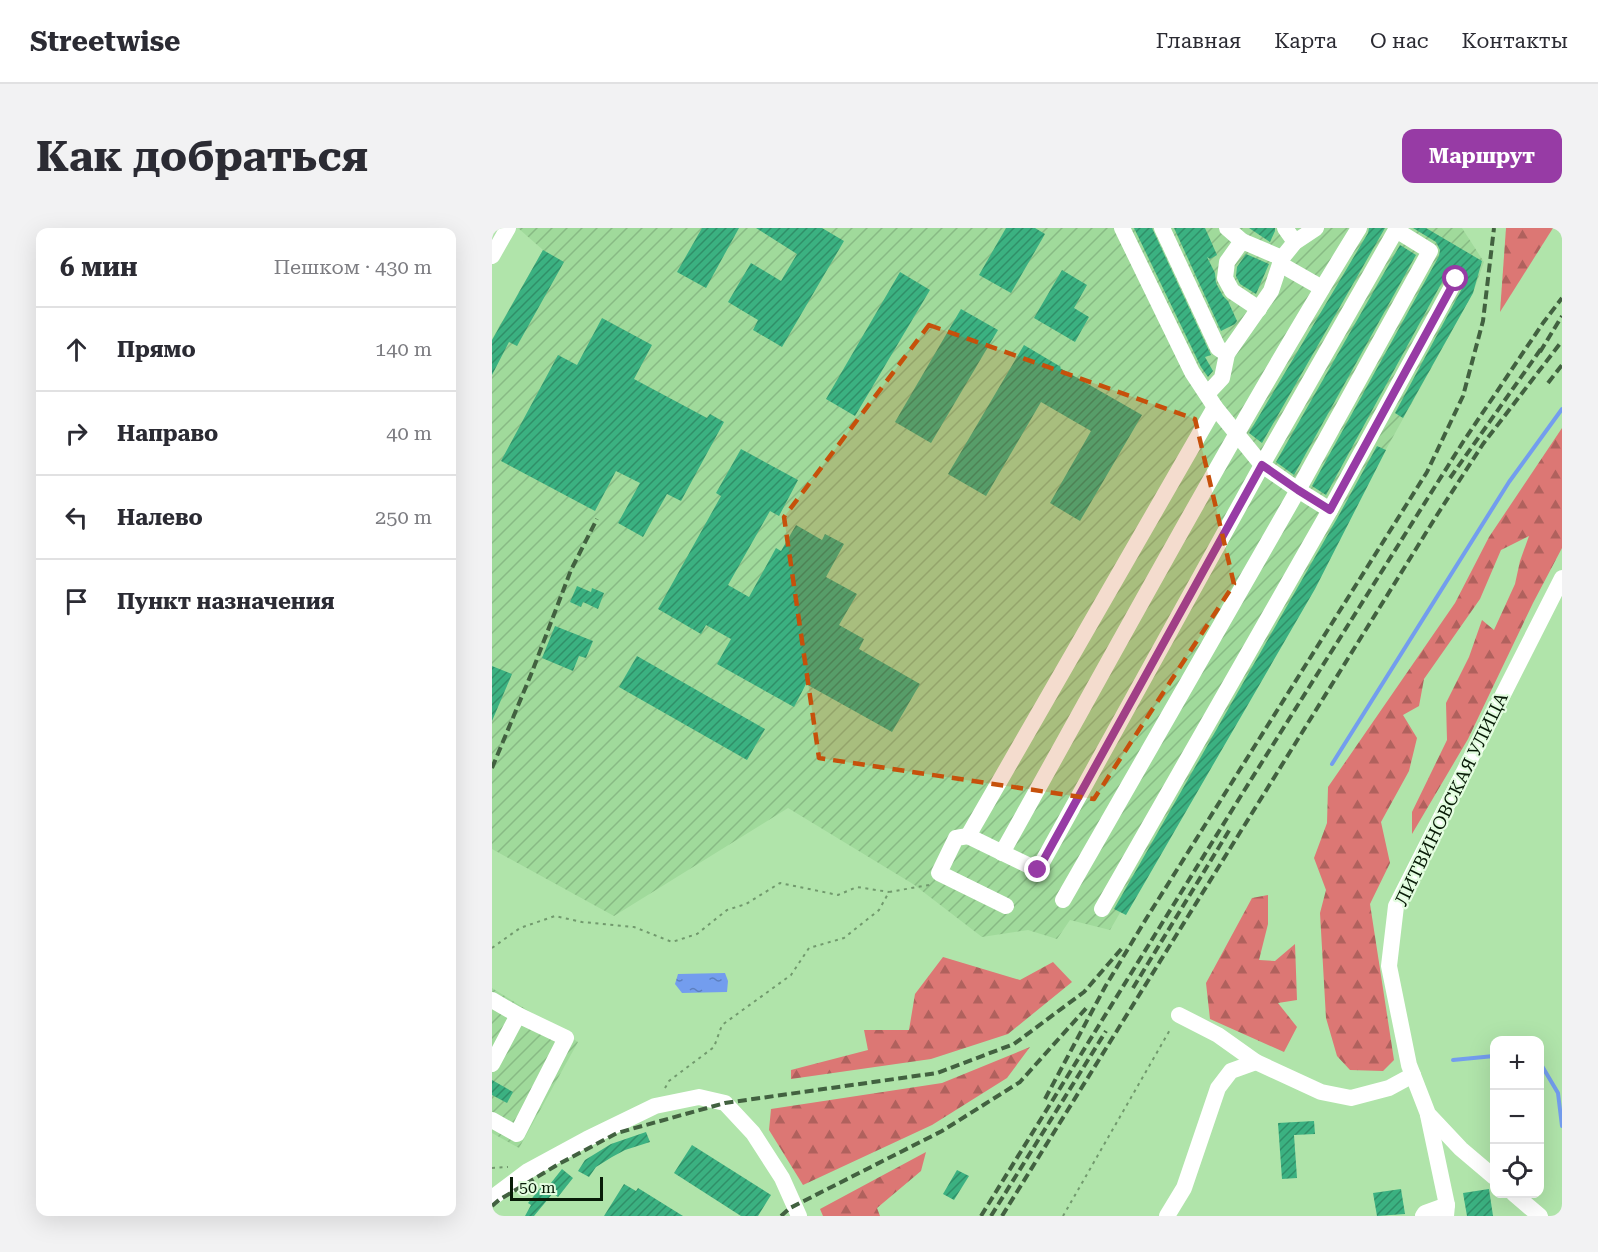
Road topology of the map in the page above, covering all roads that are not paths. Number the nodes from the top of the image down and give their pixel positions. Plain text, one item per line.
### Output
1 (508, 228) edge
2 (1122, 228) edge
3 (1162, 228) edge
4 (1227, 228) edge
5 (1285, 228) edge
6 (1316, 228) edge
7 (1359, 228) edge
8 (1242, 241) junction
9 (1295, 242) junction
10 (492, 256) edge
11 (1281, 261) junction
12 (1456, 279) dead end
13 (1322, 288) junction
14 (1259, 309) junction
15 (1227, 354) junction
16 (1211, 401) junction
17 (1237, 434) junction
18 (1262, 465) junction
19 (1298, 490) junction
20 (1330, 510) junction
21 (1562, 578) edge
22 (968, 836) junction
23 (1002, 853) junction
24 (1063, 900) dead end
25 (1006, 906) dead end
26 (1102, 909) dead end
27 (492, 1000) edge
28 (518, 1015) junction
29 (1179, 1015) road end
30 (1256, 1062) junction
31 (492, 1064) edge
32 (1413, 1075) junction
33 (1428, 1114) junction
34 (492, 1120) edge
35 (1490, 1174) edge
36 (492, 1198) edge
37 (1519, 1198) edge
38 (1447, 1211) edge
39 (799, 1216) edge
40 (1167, 1216) edge
41 (1423, 1216) edge
42 (1540, 1216) edge

1 - 10 street
2 - 16 street
3 - 15 street
4 - 8 street
5 - 9 street
6 - 9 street
7 - 13 street
8 - 11 street
8 - 14 street
9 - 11 street
11 - 13 street
11 - 14 street
12 - 20 street
13 - 17 street
14 - 15 street
15 - 16 street
16 - 17 street
16 - 22 street
17 - 18 street
17 - 23 street
18 - 19 street
18 - 19 street
18 - 23 street
19 - 20 street
19 - 24 street
20 - 26 street
21 - 32 street, ЛИТВИНОВСКАЯ УЛИЦА
22 - 23 street
22 - 25 street
27 - 28 street
28 - 31 street
28 - 34 street
29 - 30 street
30 - 32 street
30 - 40 street
32 - 33 street, ЛИТВИНОВСКАЯ УЛИЦА
33 - 35 street, ЛИТВИНОВСКАЯ УЛИЦА
33 - 38 street
36 - 39 street
37 - 42 street
38 - 41 street

